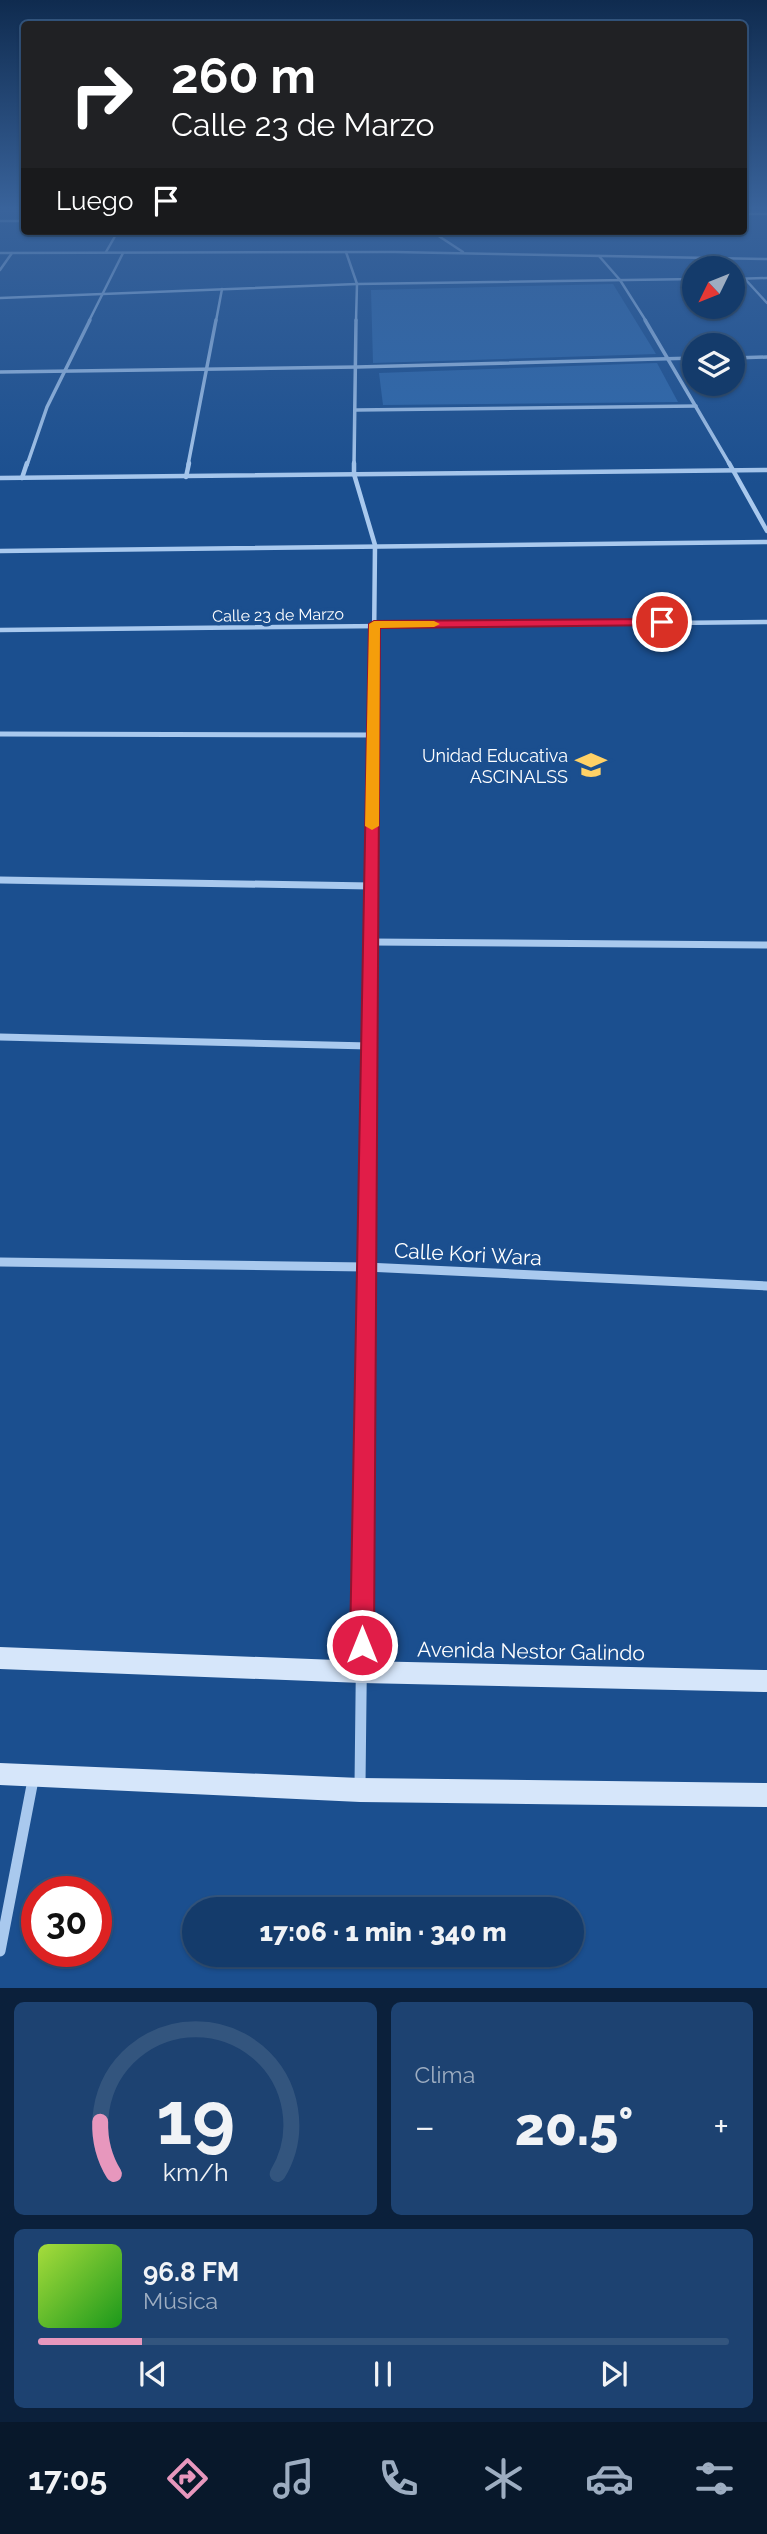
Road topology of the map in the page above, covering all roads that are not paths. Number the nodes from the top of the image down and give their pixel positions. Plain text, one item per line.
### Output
1 (101, 300) edge
2 (220, 300) edge
3 (356, 300) edge
4 (632, 300) edge
5 (767, 357) edge
6 (669, 358) junction
7 (682, 358) edge
8 (745, 358) edge
9 (357, 368) junction
10 (207, 369) junction
11 (63, 371) junction
12 (0, 372) edge
13 (696, 406) junction
14 (356, 411) junction
15 (733, 470) junction
16 (767, 470) edge
17 (355, 474) junction
18 (186, 477) junction
19 (0, 478) edge
20 (22, 478) junction
21 (767, 531) edge
22 (767, 541) edge
23 (375, 545) junction
24 (0, 551) edge
25 (767, 622) edge
26 (374, 624) junction
27 (0, 630) edge
28 (0, 734) edge
29 (373, 735) junction
30 (0, 880) edge
31 (371, 886) junction
32 (371, 942) junction
33 (767, 944) edge
34 (0, 1037) edge
35 (369, 1046) junction
36 (0, 1262) edge
37 (366, 1267) junction
38 (767, 1286) edge
39 (0, 1658) edge
40 (362, 1672) junction
41 (767, 1681) edge
42 (0, 1774) edge
43 (34, 1776) junction
44 (360, 1790) junction
45 (767, 1795) edge
46 (0, 1951) edge

1 - 11 street
2 - 10 street
3 - 9 street
4 - 6 street
5 - 8 street
6 - 7 street
6 - 9 street
6 - 13 street
9 - 10 street
9 - 14 street
10 - 11 street
10 - 18 street
11 - 12 street
11 - 20 street
13 - 14 street
13 - 15 street
14 - 17 street
15 - 16 street
15 - 17 street
15 - 21 street
17 - 18 street
17 - 23 street
18 - 20 street
19 - 20 street
22 - 23 street
23 - 24 street
23 - 26 street
25 - 26 street, Calle 23 de Marzo
26 - 27 street, Calle 23 de Marzo
26 - 29 street
28 - 29 street
29 - 31 street
30 - 31 street
31 - 32 street
32 - 33 street
32 - 35 street
34 - 35 street
35 - 37 street
36 - 37 street, Calle Kori Wara
37 - 38 street, Calle Kori Wara
37 - 40 street
39 - 40 main road, Avenida Nestor Galindo
40 - 41 main road, Avenida Nestor Galindo
40 - 44 street
42 - 43 main road
43 - 44 main road
43 - 46 street
44 - 45 main road

